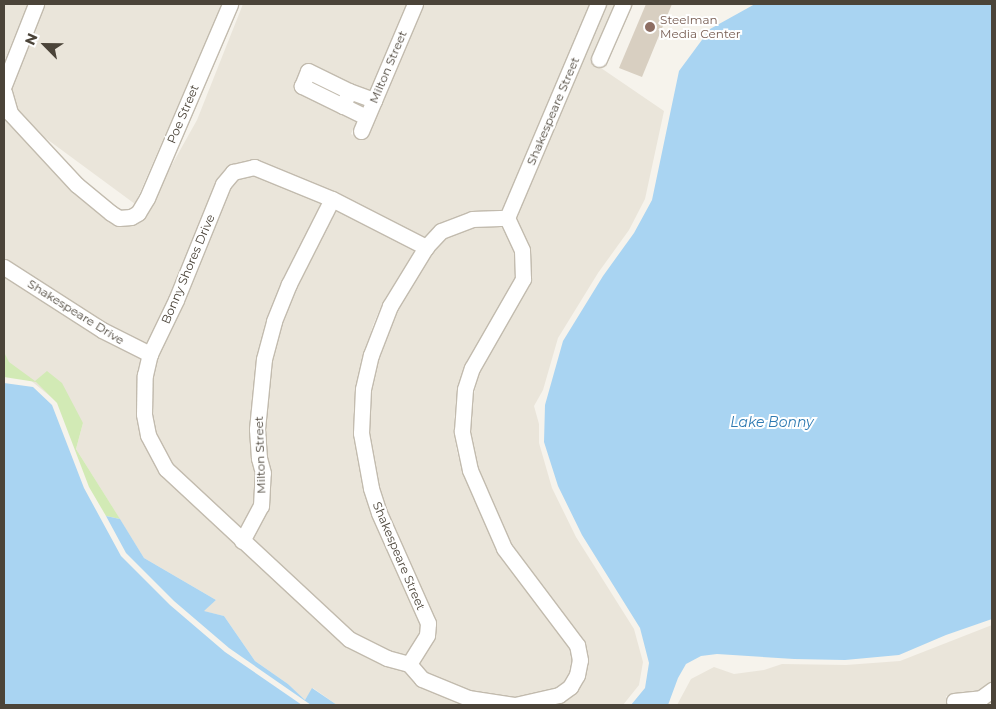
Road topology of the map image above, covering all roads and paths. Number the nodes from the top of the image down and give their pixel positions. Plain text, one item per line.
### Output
1 (36, 4) edge
2 (230, 4) edge
3 (415, 4) edge
4 (598, 4) edge
5 (622, 4) edge
6 (599, 59) dead end
7 (4, 85) edge
8 (349, 90) junction
9 (4, 92) edge
10 (374, 100) junction
11 (343, 106) junction
12 (332, 200) junction
13 (507, 218) junction
14 (426, 247) junction
15 (4, 267) edge
16 (150, 354) junction
17 (242, 541) junction
18 (409, 664) junction
19 (992, 690) edge
20 (954, 701) dead end

1 - 7 street
2 - 9 street, Poe Street
3 - 10 street, Milton Street
4 - 13 street, Shakespeare Street
5 - 6 street
8 - 10 street
8 - 11 street
8 - 11 street
10 - 11 street, Milton Street
12 - 14 street, Bonny Shores Drive
12 - 16 street, Bonny Shores Drive
12 - 17 street, Milton Street
13 - 14 street, Shakespeare Street
13 - 18 street
14 - 18 street, Shakespeare Street
15 - 16 street, Shakespeare Drive
16 - 17 street, Bonny Shores Drive
17 - 18 street
19 - 20 street

